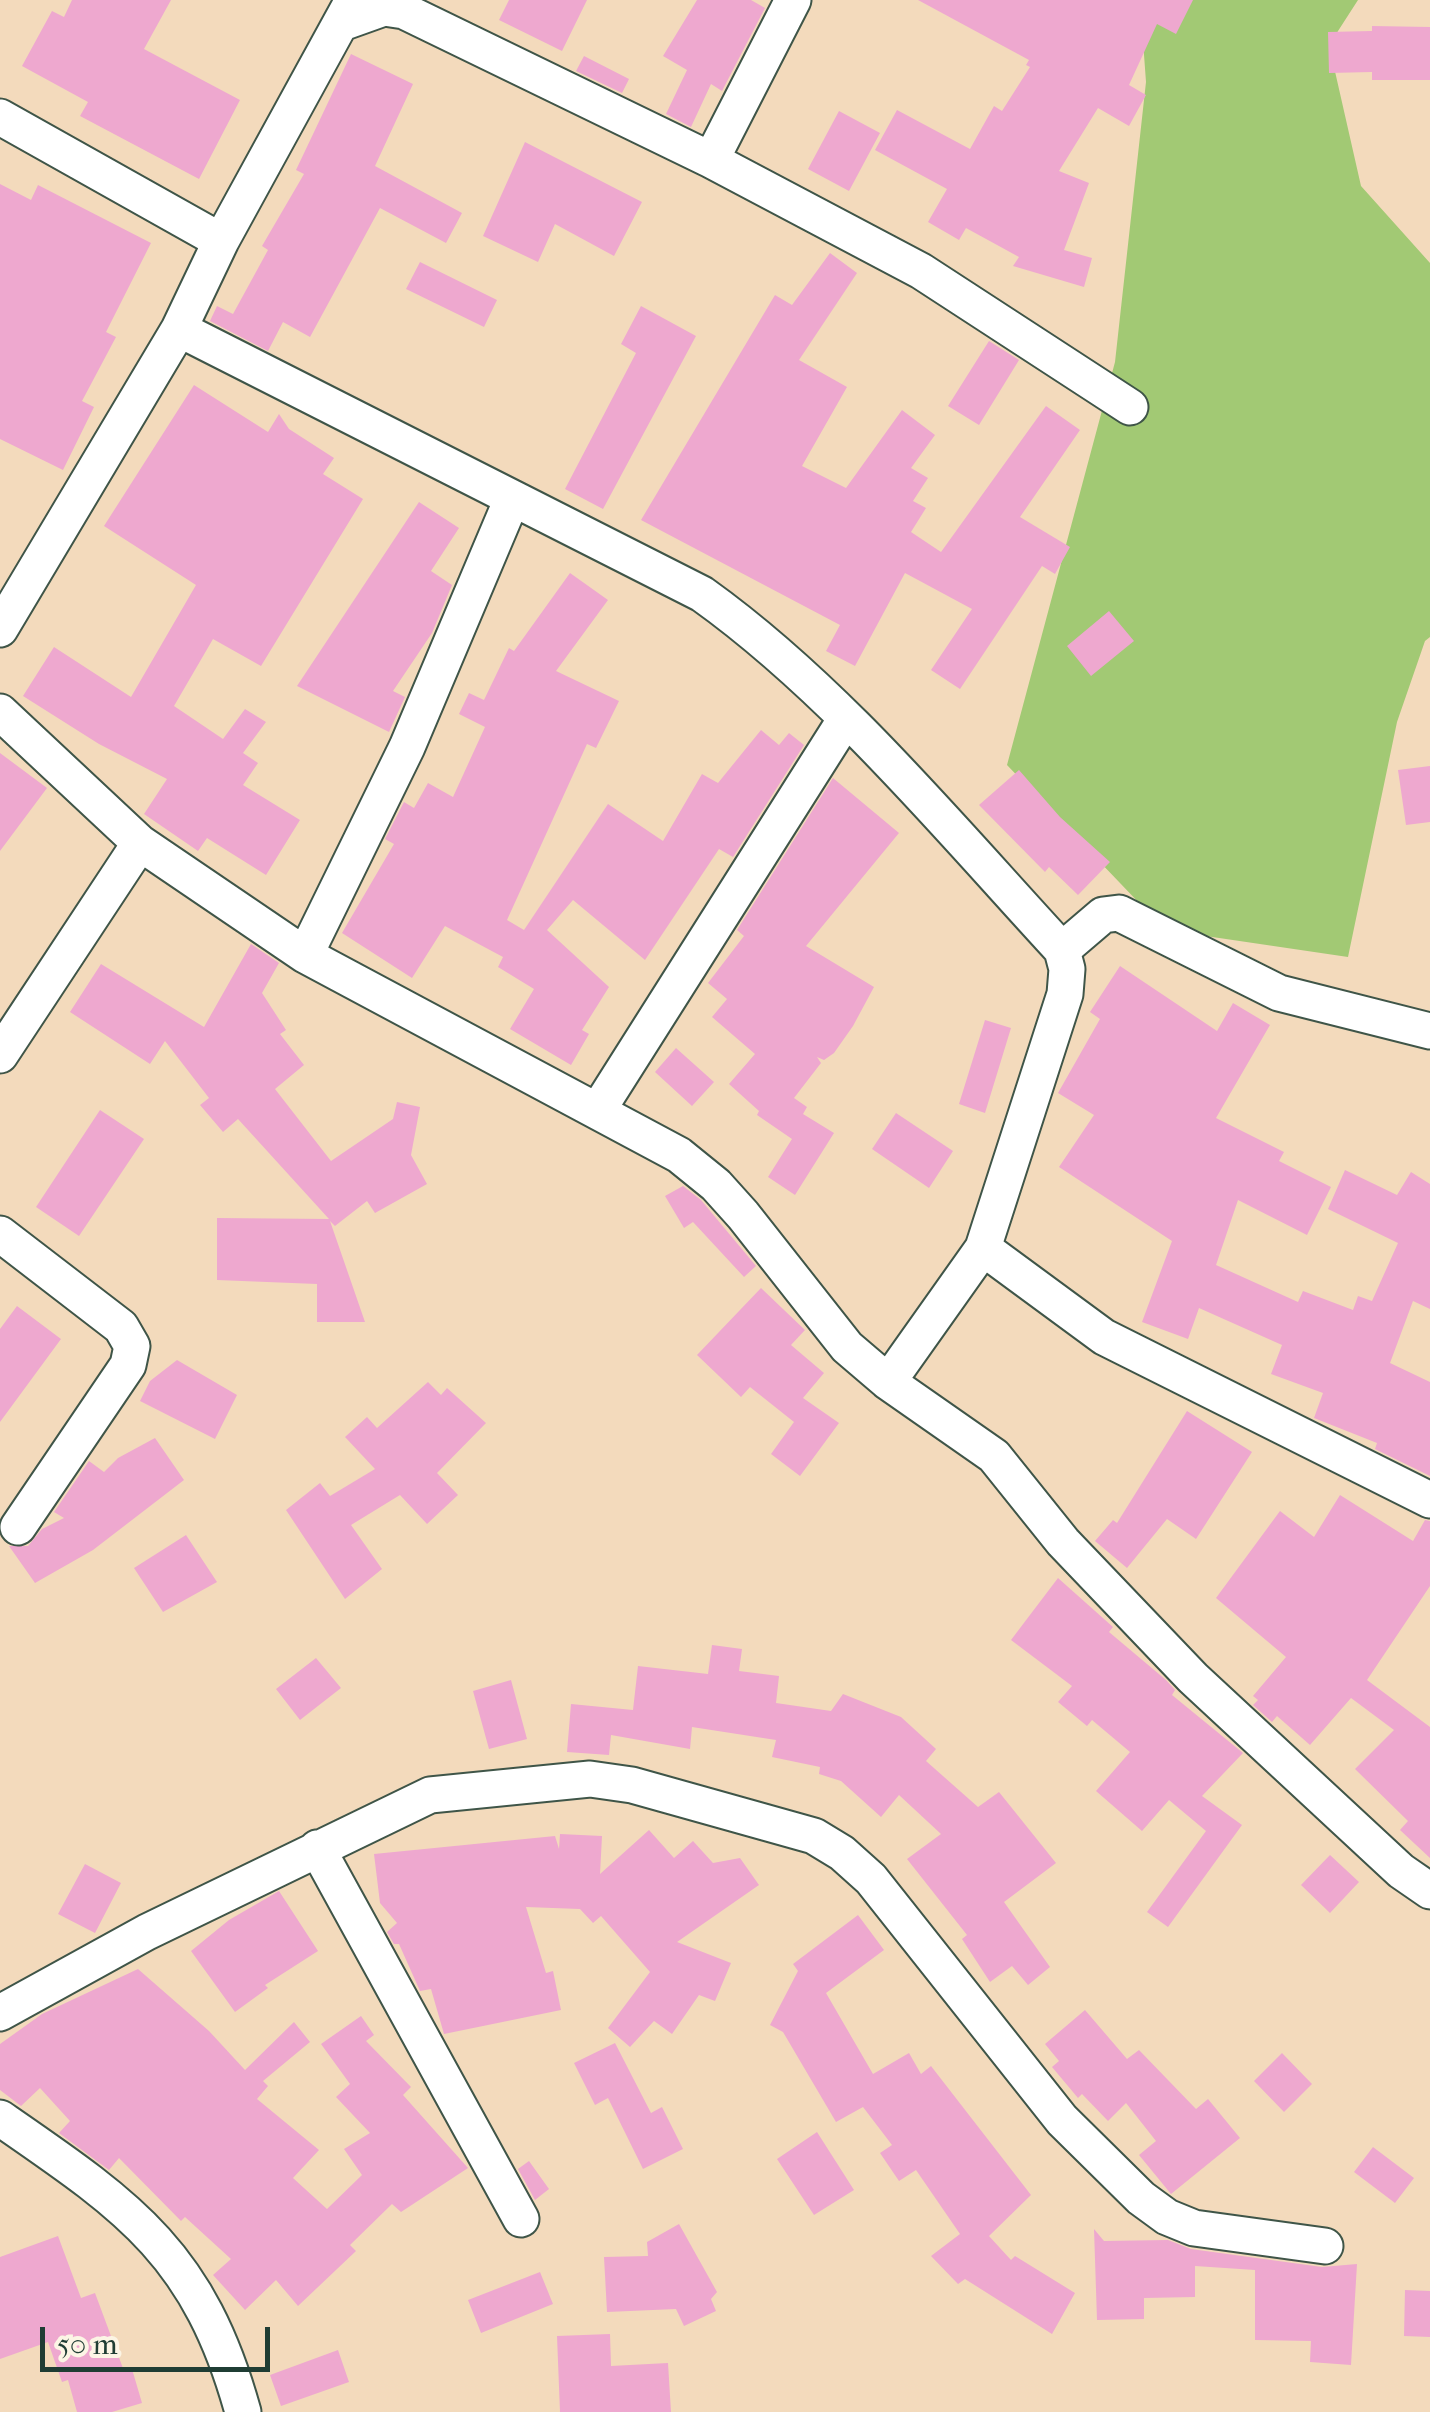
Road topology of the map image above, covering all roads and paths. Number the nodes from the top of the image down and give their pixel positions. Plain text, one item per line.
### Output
1 (794, 0) edge
2 (348, 12) edge
3 (0, 117) edge
4 (712, 160) junction
5 (220, 242) junction
6 (179, 328) junction
7 (1130, 407) dead end
8 (512, 499) junction
9 (0, 628) edge
10 (0, 712) edge
11 (845, 720) junction
12 (140, 843) junction
13 (1062, 950) junction
14 (305, 955) junction
15 (1430, 1031) edge
16 (0, 1056) edge
17 (598, 1110) junction
18 (0, 1234) edge
19 (984, 1248) junction
20 (888, 1382) junction
21 (1430, 1500) edge
22 (18, 1526) dead end
23 (318, 1848) junction
24 (1430, 1892) edge
25 (0, 2014) edge
26 (0, 2118) edge
27 (521, 2219) dead end
28 (1325, 2246) dead end
29 (243, 2412) edge

1 - 4 street
2 - 4 street
2 - 5 street
3 - 5 street
4 - 7 street
5 - 6 street
6 - 8 street
6 - 9 street
8 - 11 street
8 - 14 street
10 - 12 street
11 - 13 street
11 - 17 street
12 - 14 street
12 - 16 street
13 - 15 street
13 - 19 street
14 - 17 street
17 - 20 street
18 - 22 street
19 - 20 street
19 - 21 street
20 - 24 street
23 - 25 street
23 - 27 street
23 - 28 street
26 - 29 street

